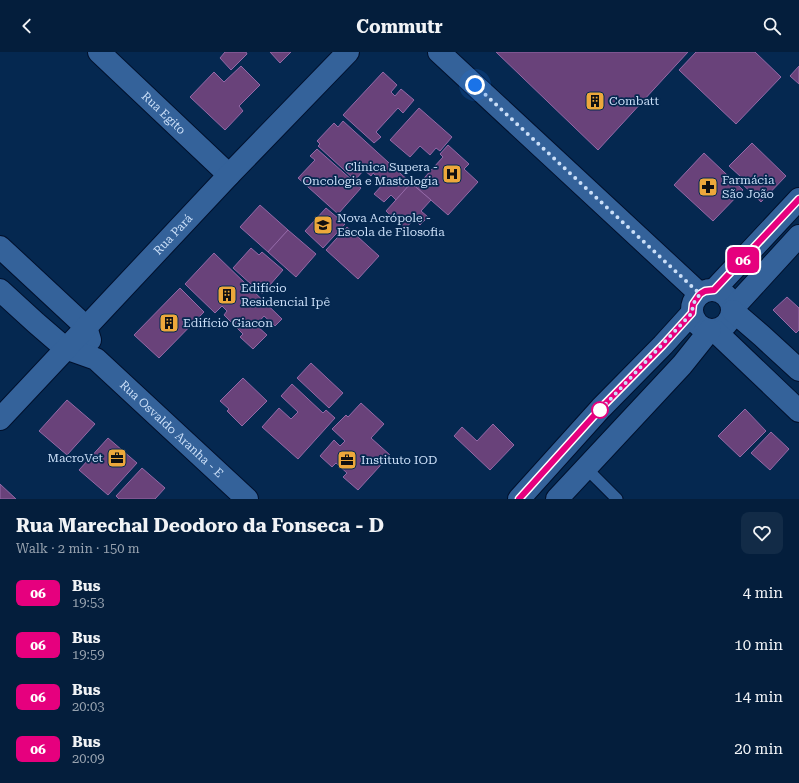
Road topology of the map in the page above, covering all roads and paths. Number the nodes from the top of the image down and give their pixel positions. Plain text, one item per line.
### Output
1 (98, 52) edge
2 (348, 52) edge
3 (440, 52) edge
4 (229, 175) junction
5 (799, 199) edge
6 (799, 236) edge
7 (2, 252) edge
8 (0, 290) edge
9 (702, 299) junction
10 (733, 310) junction
11 (86, 327) junction
12 (712, 330) junction
13 (65, 348) junction
14 (96, 359) junction
15 (799, 370) edge
16 (799, 411) edge
17 (0, 419) edge
18 (586, 468) junction
19 (539, 478) junction
20 (558, 497) edge
21 (247, 499) edge
22 (519, 499) edge
23 (617, 499) edge

1 - 4 street, Rua Egito
2 - 4 street, Rua Pará
3 - 9 street
4 - 11 street, Rua Pará
5 - 9 street
6 - 10 street
7 - 11 street
8 - 13 street
9 - 10 street
9 - 12 street
9 - 19 street
10 - 12 street
10 - 15 street
11 - 13 street, Rua Pará
11 - 14 street, Rua Osvaldo Aranha - E
12 - 16 street
12 - 18 street
13 - 14 street, Rua Osvaldo Aranha - E
13 - 17 street, Rua Pará
14 - 21 street, Rua Osvaldo Aranha - E
18 - 20 street
18 - 23 lane
19 - 20 street
19 - 22 street

